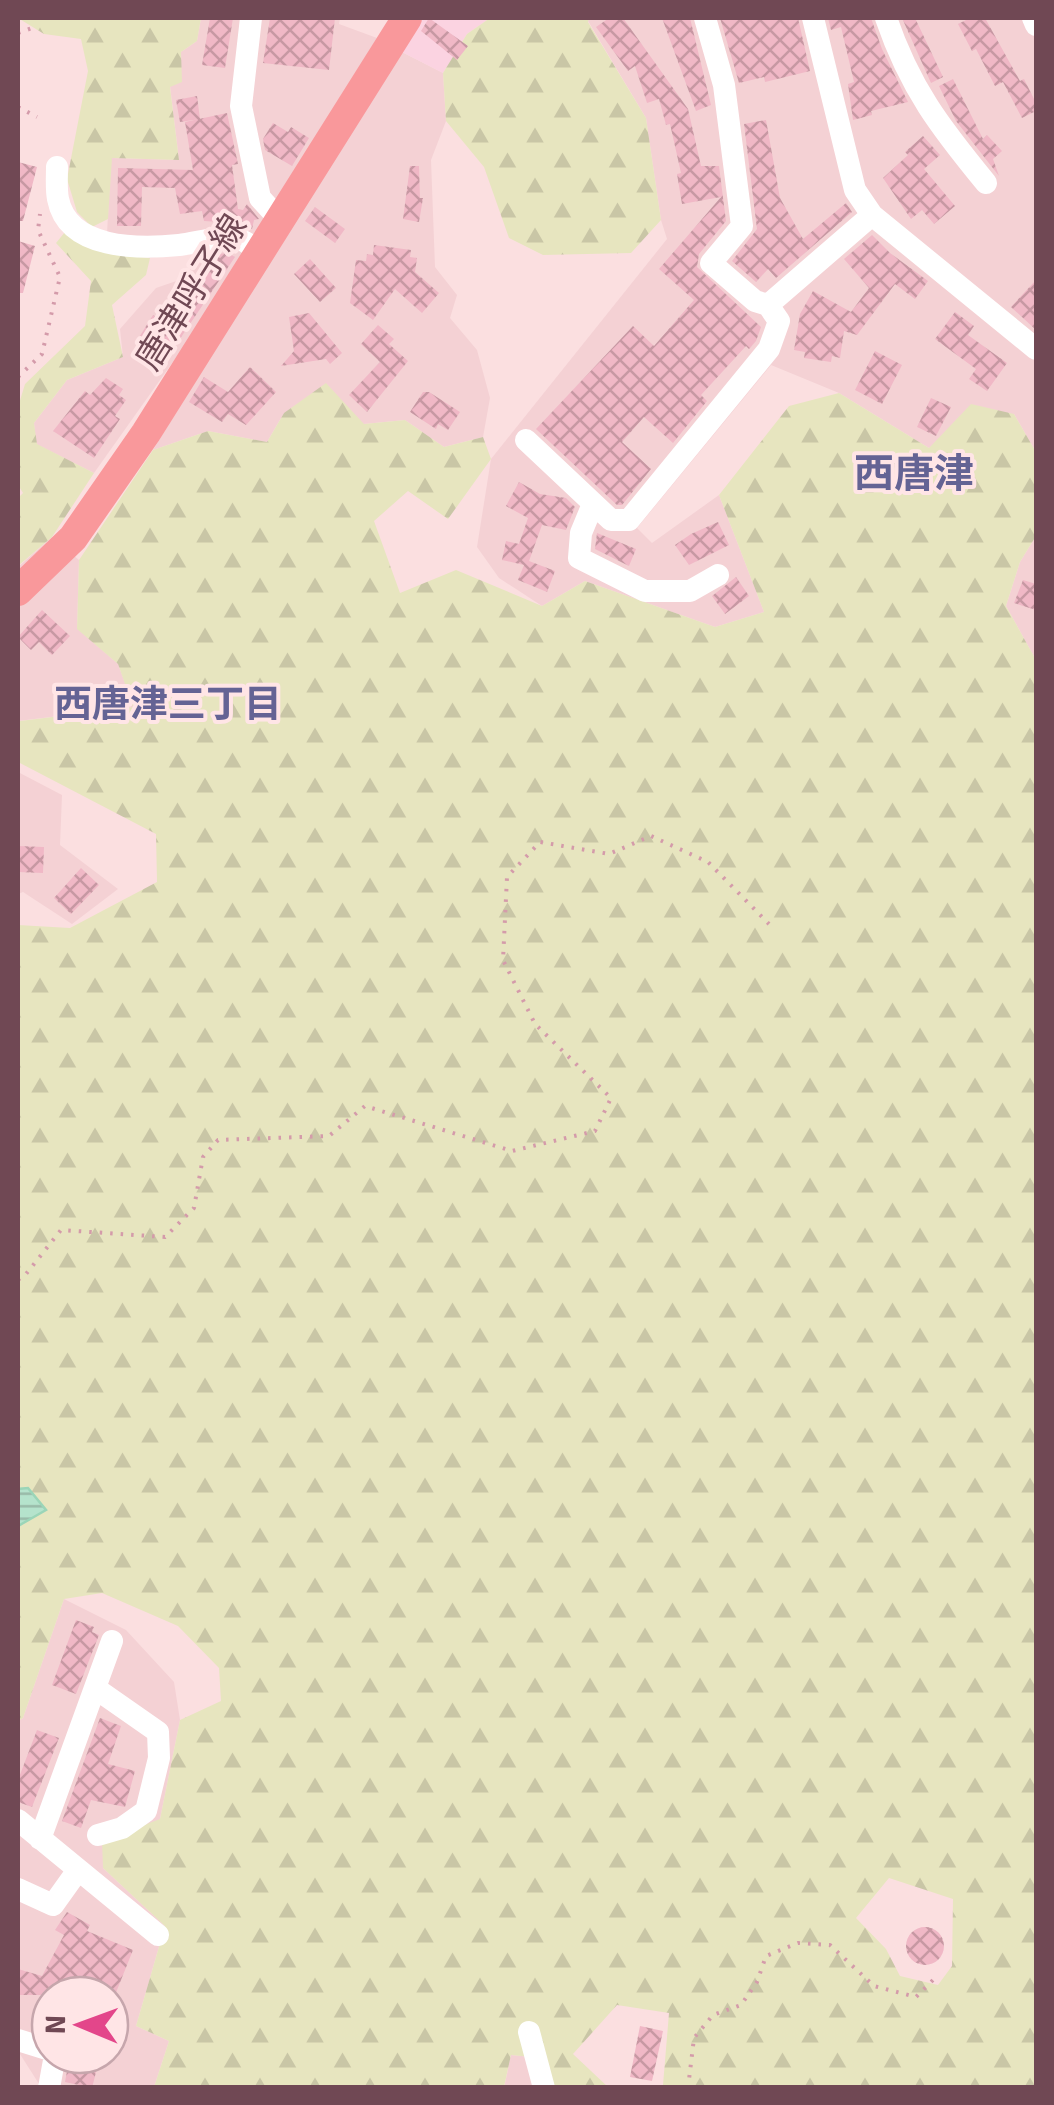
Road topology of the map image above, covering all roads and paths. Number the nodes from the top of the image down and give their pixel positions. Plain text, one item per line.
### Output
1 (251, 18) edge
2 (407, 18) edge
3 (705, 18) edge
4 (813, 18) edge
5 (886, 18) edge
6 (1033, 18) edge
7 (1036, 26) edge
8 (35, 28) dead end
9 (18, 34) edge
10 (18, 107) edge
11 (37, 116) dead end
12 (57, 167) dead end
13 (986, 184) dead end
14 (41, 211) dead end
15 (872, 215) junction
16 (280, 220) junction
17 (260, 254) junction
18 (768, 305) junction
19 (1036, 349) edge
20 (18, 377) edge
21 (526, 440) dead end
22 (594, 504) junction
23 (718, 575) dead end
24 (18, 590) edge
25 (770, 924) dead end
26 (18, 1280) edge
27 (112, 1641) dead end
28 (95, 1688) junction
29 (18, 1820) edge
30 (98, 1835) dead end
31 (40, 1839) junction
32 (78, 1870) junction
33 (18, 1889) edge
34 (158, 1935) dead end
35 (935, 1978) dead end
36 (529, 2032) dead end
37 (544, 2088) edge
38 (688, 2088) edge

1 - 16 street
2 - 16 main road, 唐津呼子線
3 - 18 street
4 - 15 street
5 - 13 street
6 - 7 street
8 - 9 path
10 - 11 path
12 - 17 street
14 - 20 path
15 - 18 street
15 - 19 street
16 - 17 main road, 唐津呼子線
17 - 24 main road, 唐津呼子線
18 - 22 street
21 - 22 street
22 - 23 street
25 - 26 path
27 - 28 street
28 - 30 street
28 - 31 street
29 - 31 street
31 - 32 street
32 - 33 street
32 - 34 street
35 - 38 path
36 - 37 street

